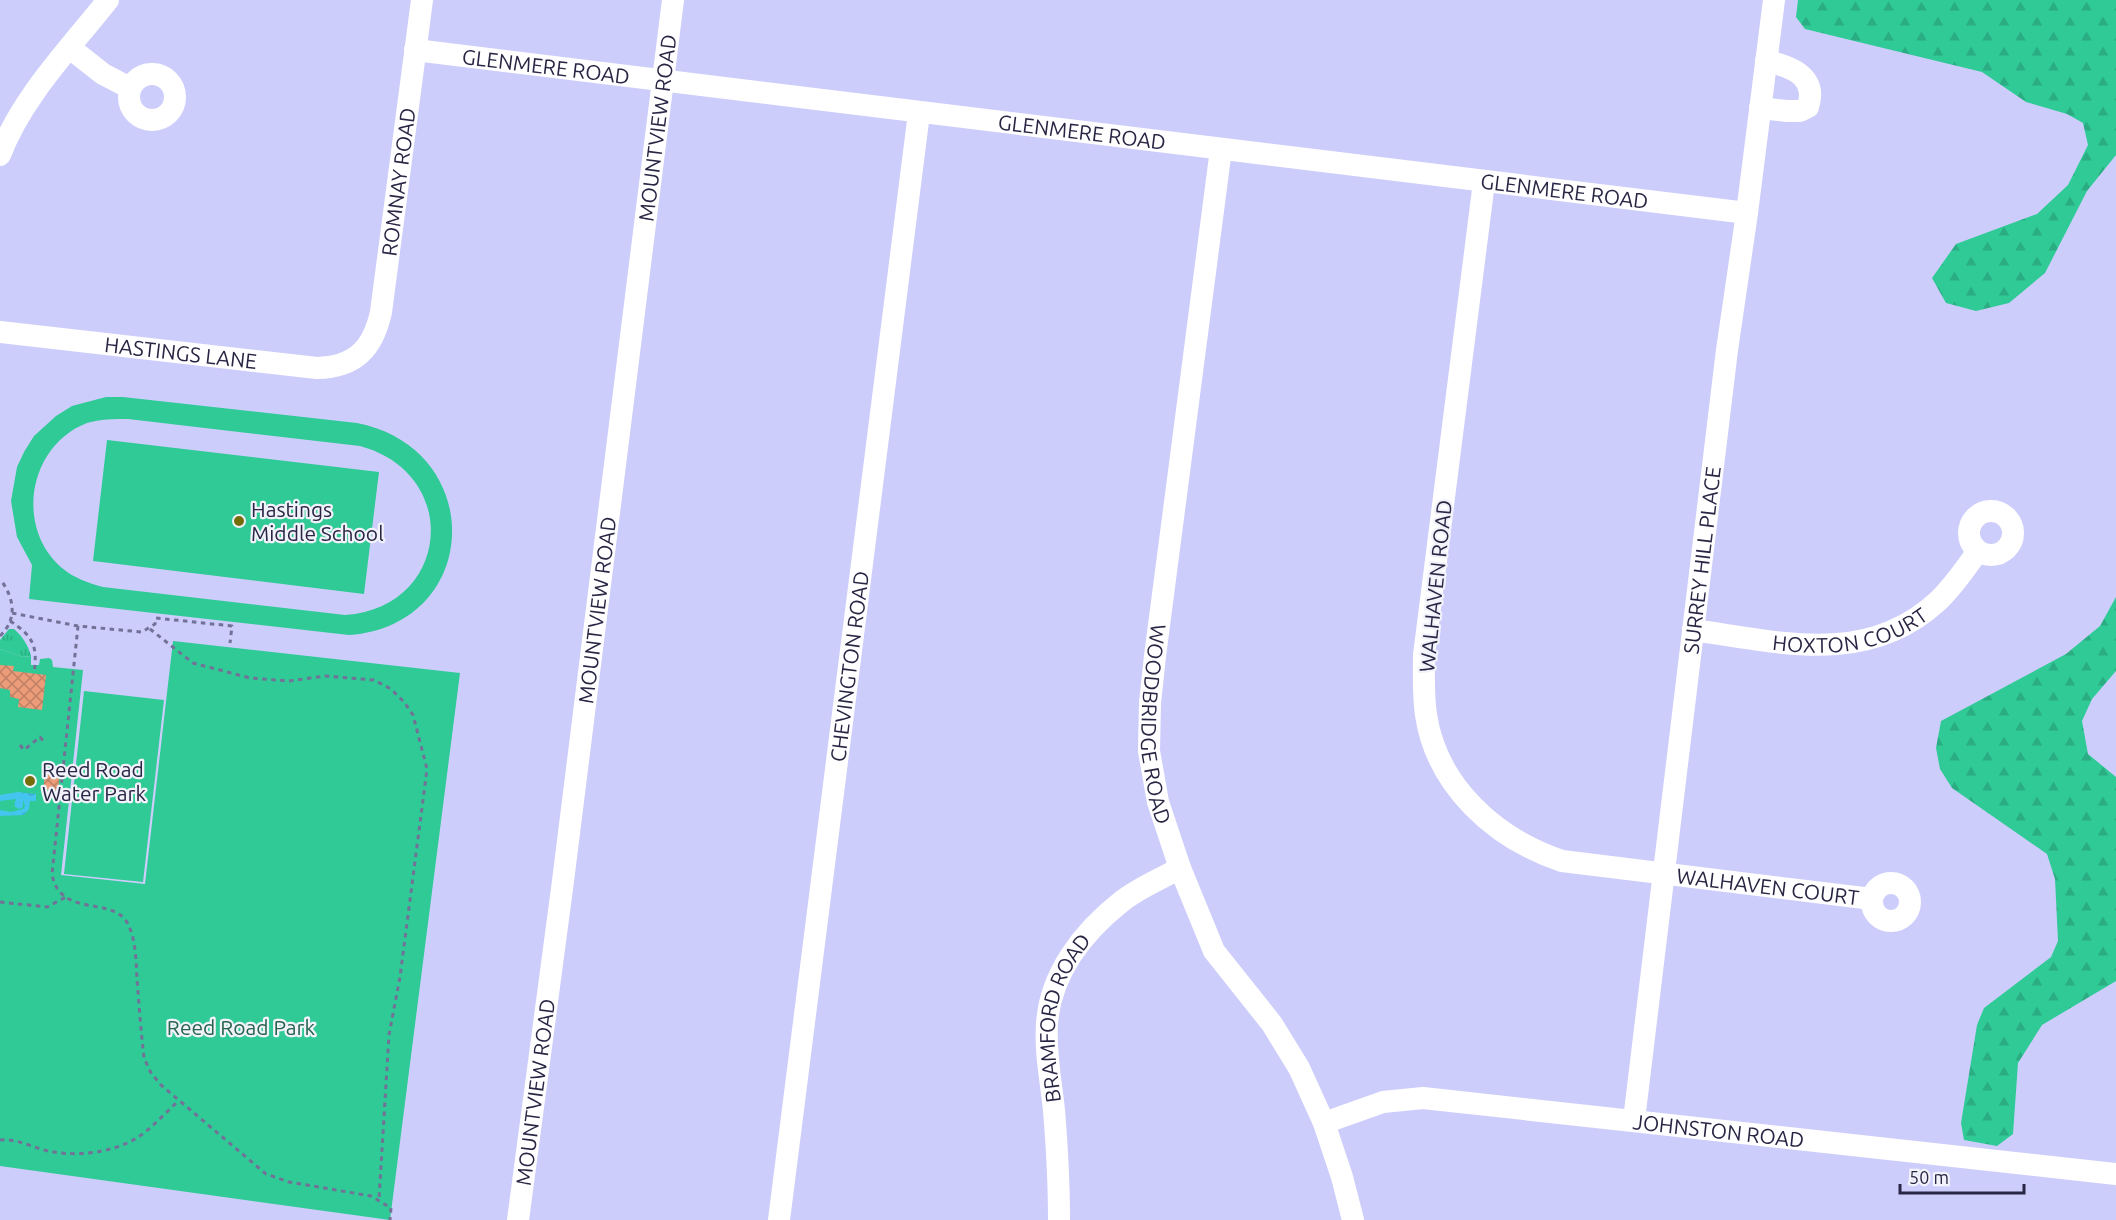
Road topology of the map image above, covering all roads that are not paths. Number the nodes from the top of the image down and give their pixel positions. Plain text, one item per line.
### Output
1 (108, 0) edge
2 (422, 0) edge
3 (674, 0) edge
4 (1774, 0) edge
5 (70, 48) junction
6 (415, 50) junction
7 (1766, 61) junction
8 (663, 82) junction
9 (130, 88) dead end
10 (1760, 108) junction
11 (919, 113) junction
12 (1221, 149) junction
13 (0, 155) edge
14 (1484, 182) junction
15 (1747, 213) junction
16 (0, 332) edge
17 (358, 355) joint
18 (1978, 551) dead end
19 (1693, 630) junction
20 (1180, 868) junction
21 (1664, 874) junction
22 (1872, 899) dead end
23 (1634, 1120) junction
24 (1324, 1123) junction
25 (2116, 1174) edge
26 (518, 1220) edge
27 (779, 1220) edge
28 (1059, 1220) edge
29 (1353, 1220) edge

1 - 5 street
2 - 6 street, ROMNAY ROAD
3 - 8 street, MOUNTVIEW ROAD
4 - 7 street, SURREY HILL PLACE
5 - 9 street
5 - 13 street
6 - 8 street, GLENMERE ROAD
6 - 17 street, ROMNAY ROAD
7 - 10 street, SURREY HILL PLACE
7 - 10 street
8 - 11 street, GLENMERE ROAD
8 - 26 street, MOUNTVIEW ROAD
10 - 15 street, SURREY HILL PLACE
11 - 12 street, GLENMERE ROAD
11 - 27 street, CHEVINGTON ROAD
12 - 14 street, GLENMERE ROAD
12 - 20 street, WOODBRIDGE ROAD
14 - 15 street, GLENMERE ROAD
14 - 21 street, WALHAVEN ROAD
15 - 19 street, SURREY HILL PLACE
16 - 17 street, HASTINGS LANE
18 - 19 street, HOXTON COURT
19 - 21 street, SURREY HILL PLACE
20 - 24 street, WOODBRIDGE ROAD
20 - 28 street, BRAMFORD ROAD
21 - 22 street, WALHAVEN COURT
21 - 23 street, SURREY HILL PLACE
23 - 24 street, JOHNSTON ROAD
23 - 25 street, JOHNSTON ROAD
24 - 29 street, WOODBRIDGE ROAD

